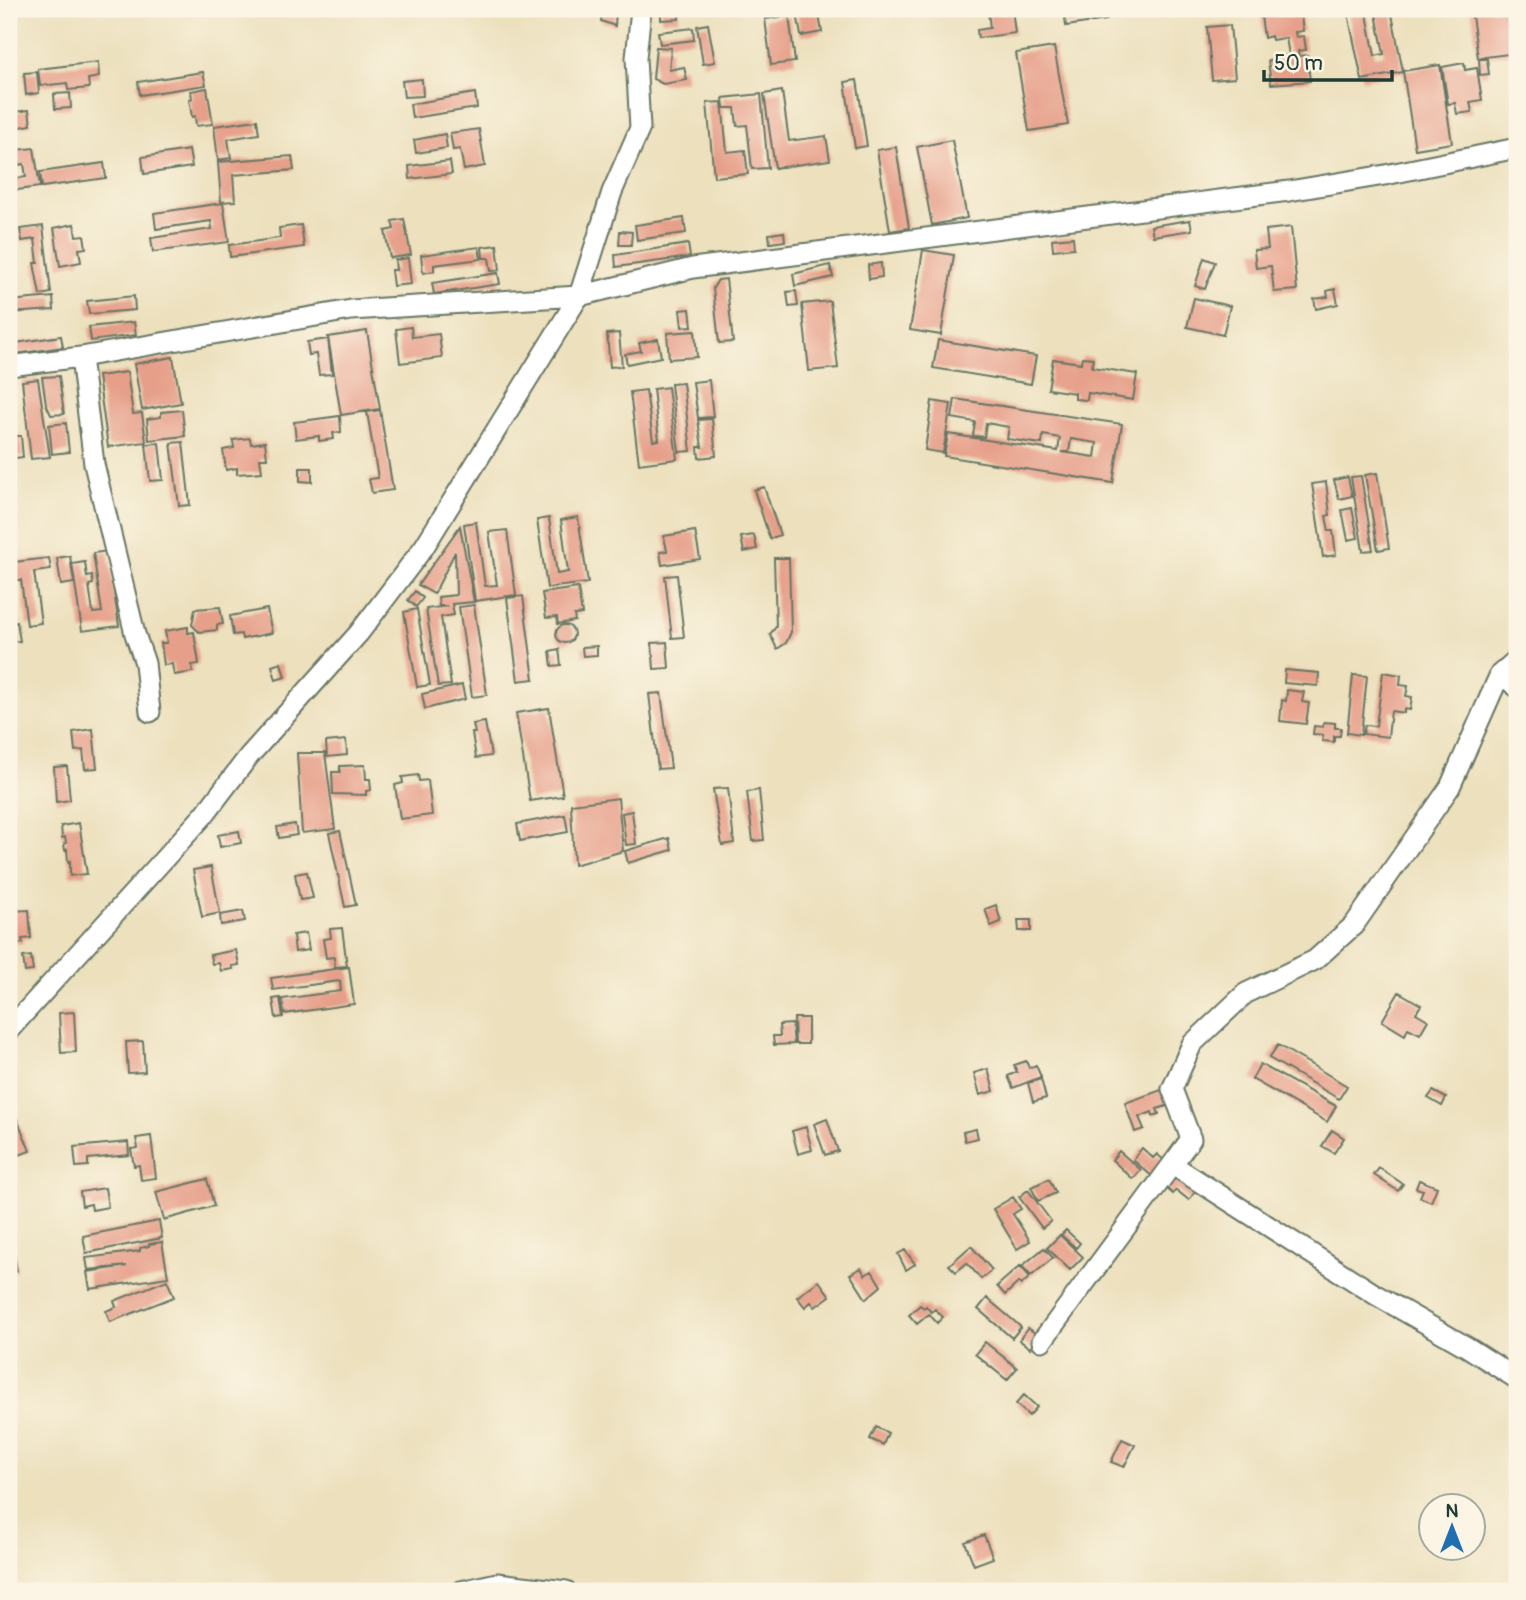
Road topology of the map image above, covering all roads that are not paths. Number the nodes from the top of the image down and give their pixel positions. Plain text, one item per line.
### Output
1 (641, 9) edge
2 (1517, 148) edge
3 (579, 296) junction
4 (81, 357) junction
5 (9, 366) edge
6 (1517, 659) edge
7 (1500, 674) junction
8 (1517, 687) edge
9 (150, 712) dead end
10 (9, 1030) edge
11 (1173, 1166) junction
12 (1042, 1341) dead end
13 (1517, 1379) edge
14 (461, 1591) edge
15 (566, 1591) edge

1 - 3 street
2 - 3 street
3 - 4 street
3 - 10 street
4 - 5 street
4 - 9 street
6 - 7 street
7 - 8 street
7 - 11 street
11 - 12 street
11 - 13 street
14 - 15 street

